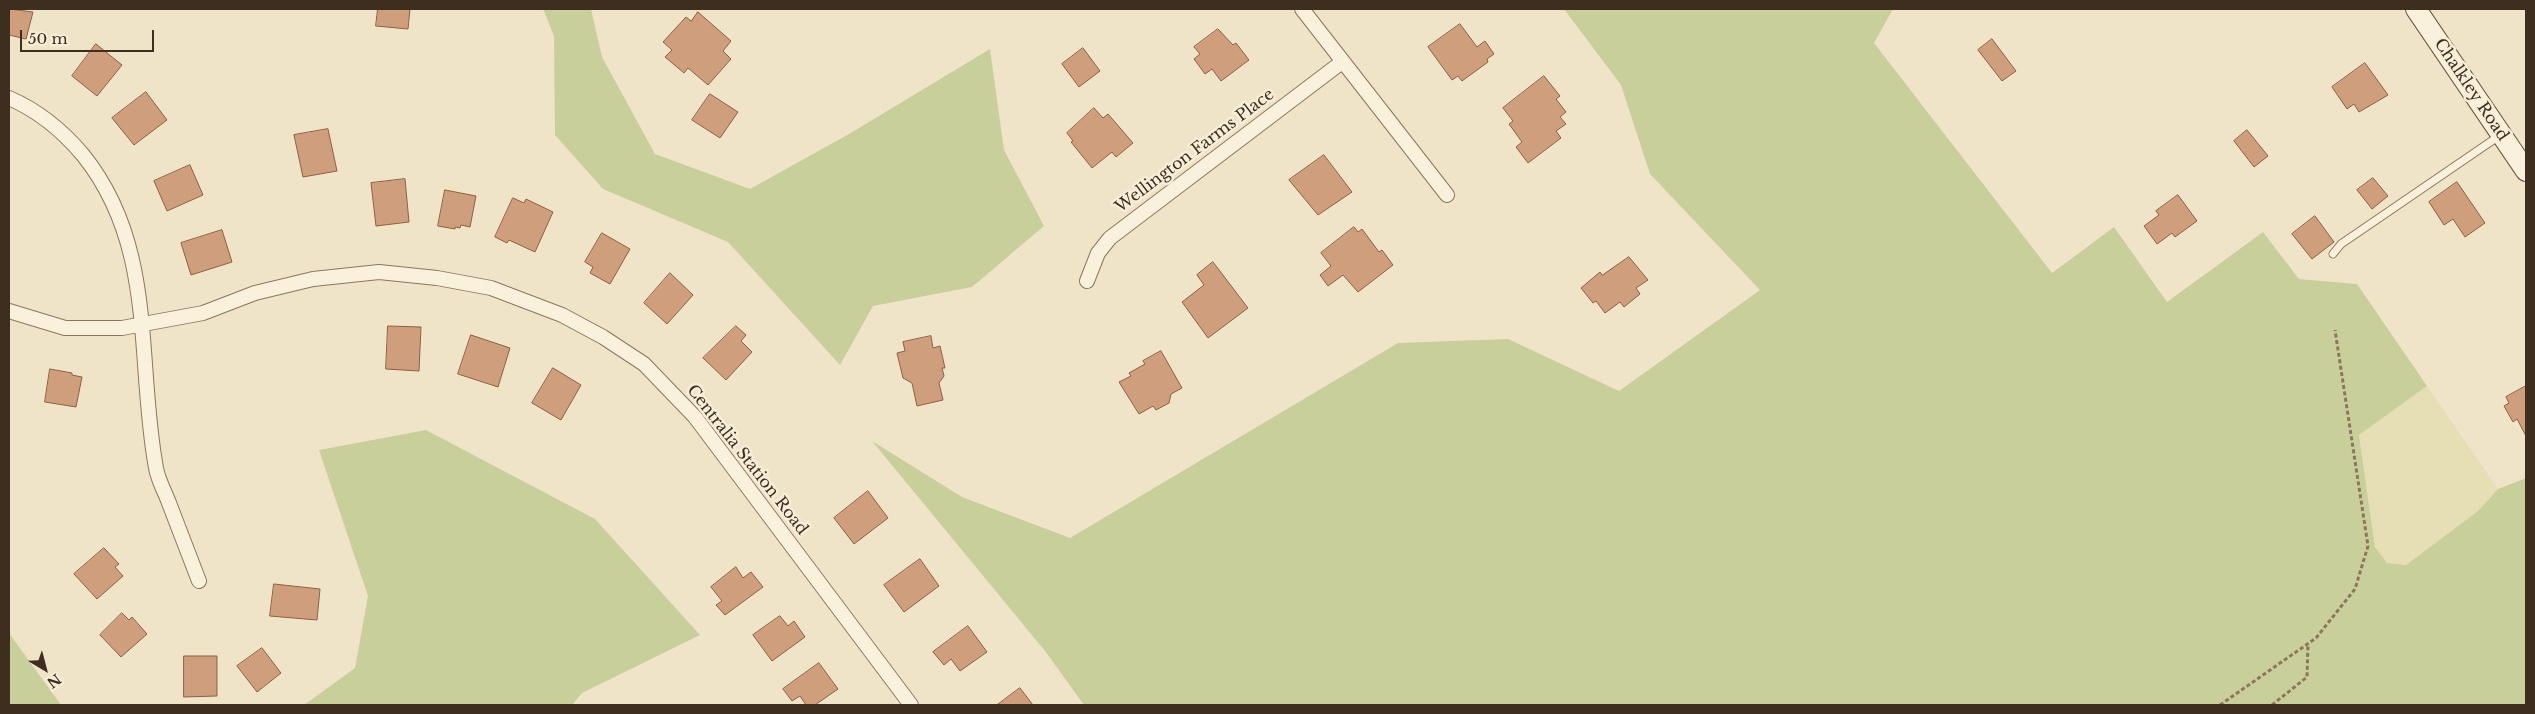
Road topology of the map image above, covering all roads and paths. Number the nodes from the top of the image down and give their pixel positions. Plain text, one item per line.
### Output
1 (1302, 9) edge
2 (2416, 9) edge
3 (1342, 62) junction
4 (9, 98) edge
5 (2501, 134) junction
6 (2526, 171) edge
7 (1447, 195) dead end
8 (2333, 254) dead end
9 (1087, 281) dead end
10 (9, 311) edge
11 (141, 326) junction
12 (2335, 330) dead end
13 (199, 581) dead end
14 (2308, 644) junction
15 (911, 705) edge
16 (2220, 705) edge
17 (2272, 705) edge

1 - 3 street
2 - 5 street, Chalkley Road
3 - 7 street
3 - 9 street, Wellington Farms Place
4 - 11 street
5 - 6 street, Chalkley Road
5 - 8 lane
10 - 11 street, Centralia Station Road
11 - 13 street
11 - 15 street, Centralia Station Road
12 - 14 path
14 - 16 path
14 - 17 path

